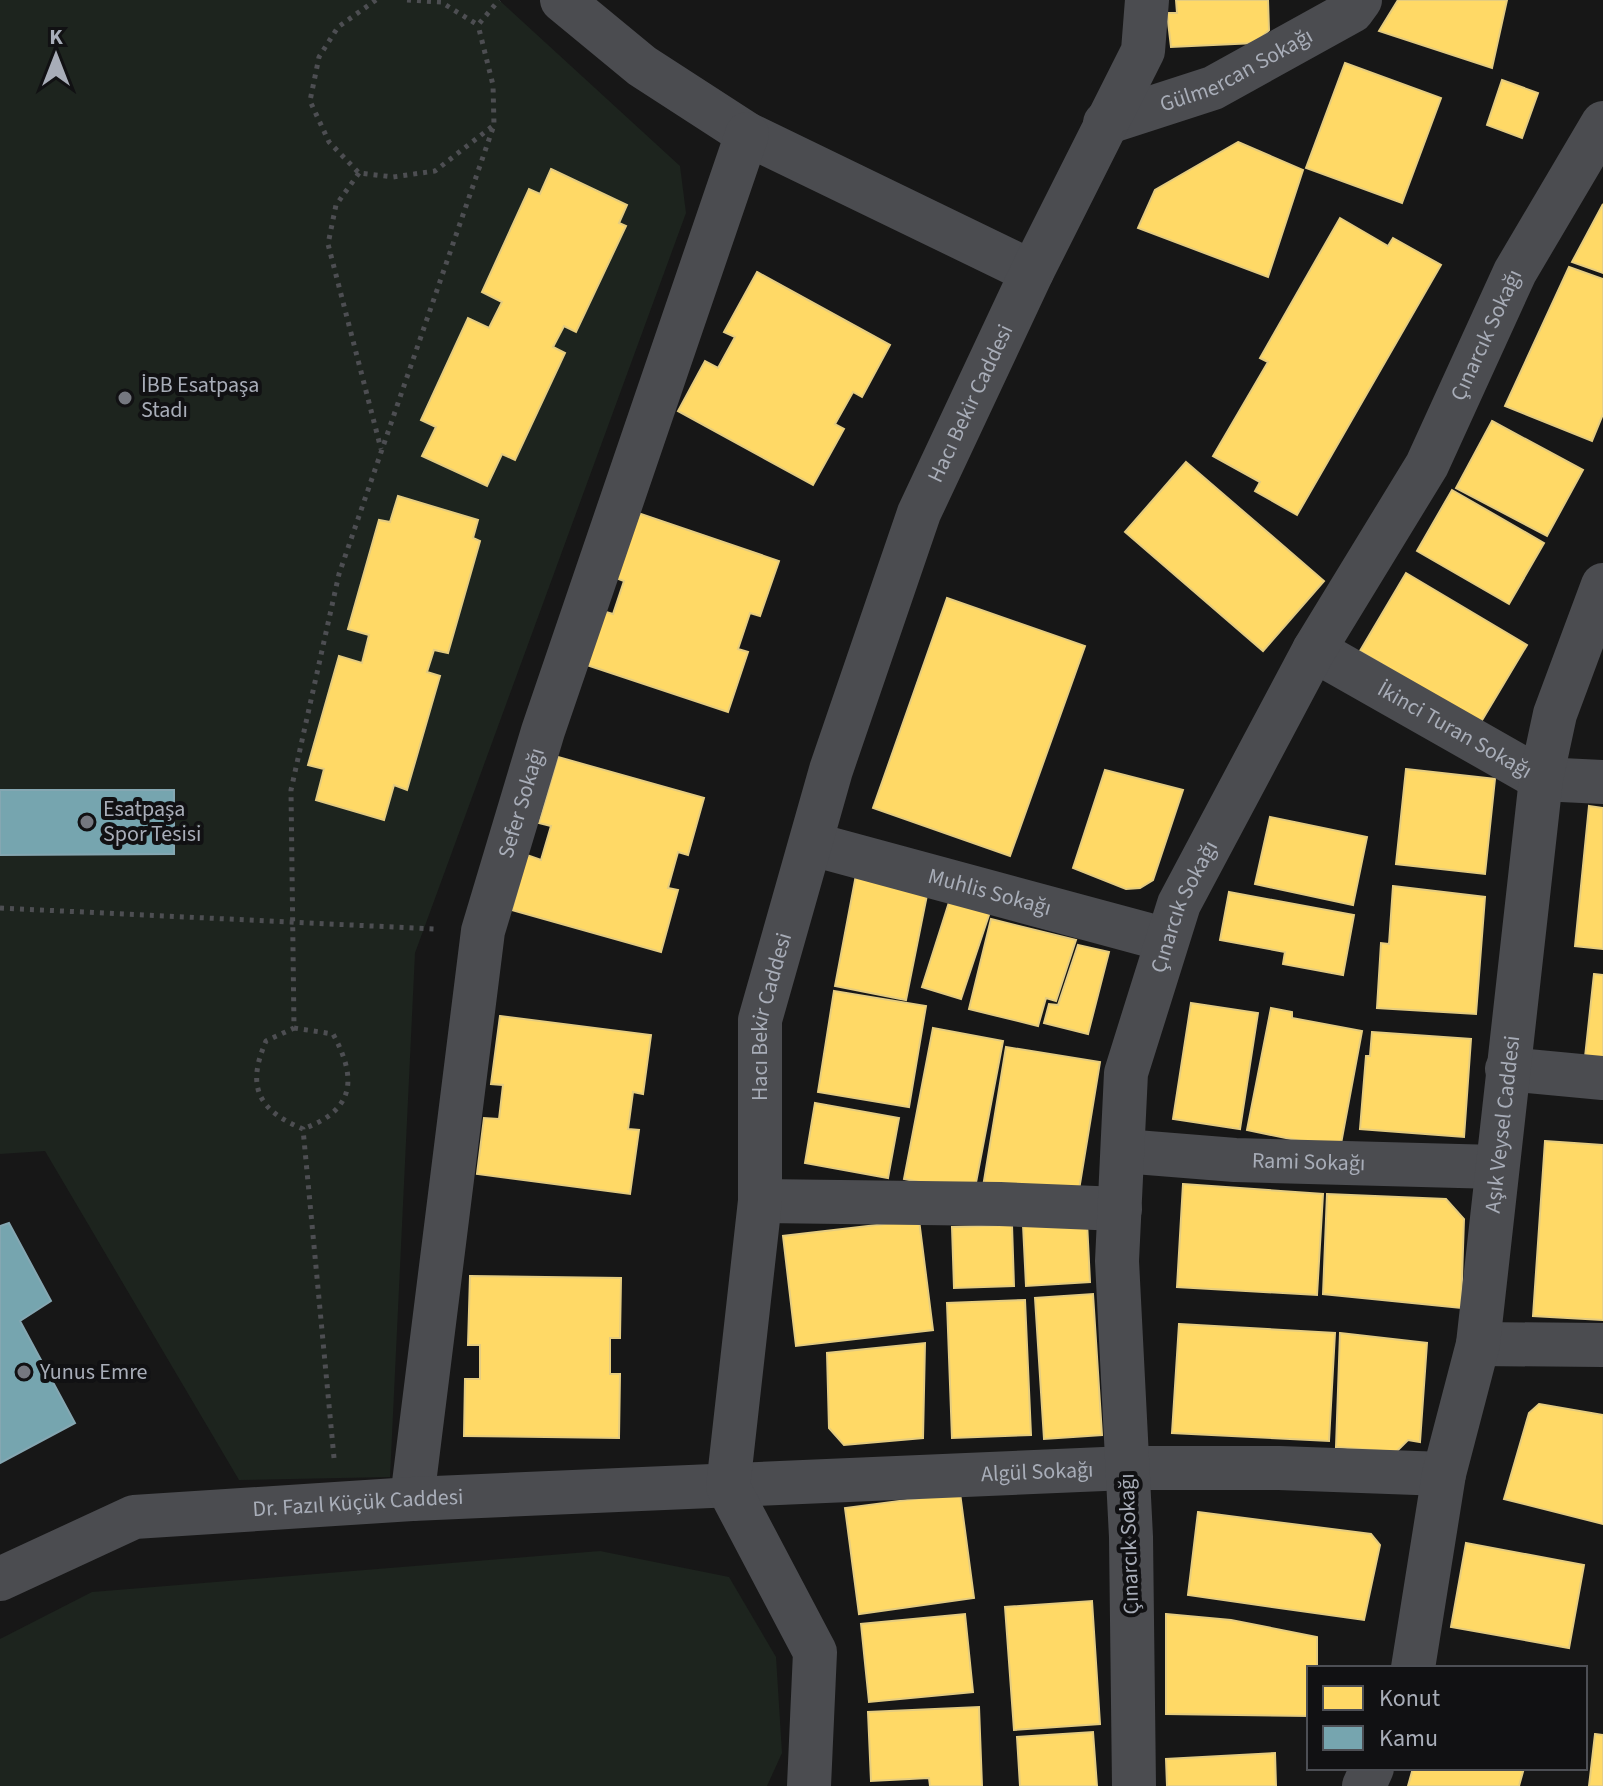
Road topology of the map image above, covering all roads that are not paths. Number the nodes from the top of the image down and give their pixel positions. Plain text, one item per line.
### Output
1 (562, 0) edge
2 (1147, 0) edge
3 (1360, 0) edge
4 (1105, 123) junction
5 (1603, 123) edge
6 (747, 134) junction
7 (1032, 272) junction
8 (1603, 585) edge
9 (1314, 650) junction
10 (1541, 779) junction
11 (1603, 782) edge
12 (812, 844) junction
13 (1167, 940) junction
14 (1507, 1069) junction
15 (1603, 1078) edge
16 (1123, 1151) junction
17 (1497, 1167) junction
18 (760, 1201) junction
19 (1120, 1209) junction
20 (1478, 1344) junction
21 (1603, 1345) edge
22 (1127, 1468) junction
23 (1444, 1474) junction
24 (728, 1487) junction
25 (412, 1499) junction
26 (0, 1579) edge
27 (1413, 1666) edge
28 (809, 1786) edge
29 (1134, 1786) edge

1 - 6 street
2 - 4 street, Hacı Bekir Caddesi
3 - 4 street, Gülmercan Sokağı
4 - 7 street, Hacı Bekir Caddesi
5 - 9 street, Çınarcık Sokağı
6 - 7 street
6 - 25 street, Sefer Sokağı
7 - 12 street, Hacı Bekir Caddesi
8 - 10 street, Aşık Veysel Caddesi
9 - 10 street, İkinci Turan Sokağı
9 - 13 street, Çınarcık Sokağı
10 - 11 street, İkinci Turan Sokağı
10 - 14 street, Aşık Veysel Caddesi
12 - 13 street, Muhlis Sokağı
12 - 18 street, Hacı Bekir Caddesi
13 - 16 street, Çınarcık Sokağı
14 - 15 street
14 - 17 street, Aşık Veysel Caddesi
16 - 17 street, Rami Sokağı
16 - 19 street, Çınarcık Sokağı
17 - 20 street, Aşık Veysel Caddesi
18 - 19 street
18 - 24 street, Hacı Bekir Caddesi
19 - 22 street, Çınarcık Sokağı
20 - 21 street
20 - 23 street, Aşık Veysel Caddesi
22 - 23 street, Algül Sokağı
22 - 24 street, Algül Sokağı
22 - 29 street, Çınarcık Sokağı
23 - 27 street, Aşık Veysel Caddesi
24 - 25 street, Dr. Fazıl Küçük Caddesi
24 - 28 street
25 - 26 street, Dr. Fazıl Küçük Caddesi

